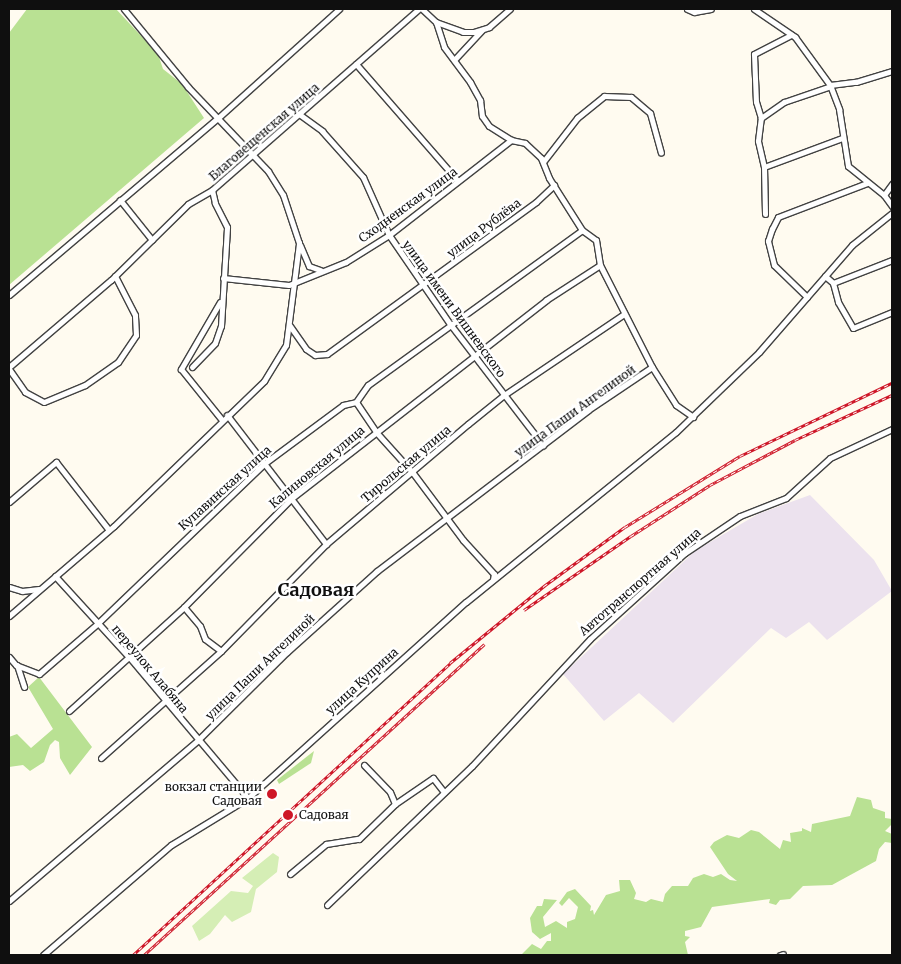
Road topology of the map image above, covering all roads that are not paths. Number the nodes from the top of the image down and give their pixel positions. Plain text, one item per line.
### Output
1 (124, 9) edge
2 (339, 9) edge
3 (421, 9) edge
4 (510, 9) edge
5 (687, 9) edge
6 (711, 9) edge
7 (754, 9) edge
8 (436, 22) junction
9 (482, 30) junction
10 (463, 32) junction
11 (792, 35) junction
12 (468, 44) junction
13 (454, 60) junction
14 (356, 64) junction
15 (892, 71) edge
16 (831, 86) junction
17 (300, 114) junction
18 (218, 118) junction
19 (761, 118) junction
20 (842, 138) junction
21 (511, 140) junction
22 (662, 153) dead end
23 (253, 154) junction
24 (543, 162) junction
25 (764, 167) junction
26 (458, 181) junction
27 (867, 183) junction
28 (892, 184) edge
29 (554, 185) junction
30 (212, 190) junction
31 (884, 195) junction
32 (120, 200) junction
33 (892, 206) edge
34 (892, 213) edge
35 (765, 214) dead end
36 (582, 230) junction
37 (389, 235) junction
38 (152, 240) junction
39 (299, 243) junction
40 (892, 260) edge
41 (600, 264) junction
42 (320, 270) junction
43 (115, 276) junction
44 (825, 276) junction
45 (223, 278) junction
46 (296, 280) junction
47 (833, 283) junction
48 (424, 285) junction
49 (9, 295) edge
50 (807, 297) junction
51 (220, 302) junction
52 (892, 312) edge
53 (624, 314) junction
54 (214, 316) junction
55 (221, 316) junction
56 (289, 321) junction
57 (450, 324) junction
58 (475, 357) junction
59 (192, 367) dead end
60 (652, 367) junction
61 (9, 368) edge
62 (504, 395) junction
63 (356, 402) junction
64 (227, 415) junction
65 (693, 417) junction
66 (222, 420) junction
67 (892, 429) edge
68 (376, 432) junction
69 (543, 445) junction
70 (265, 463) junction
71 (413, 473) junction
72 (292, 498) junction
73 (9, 502) edge
74 (447, 518) junction
75 (109, 530) junction
76 (326, 544) junction
77 (55, 576) junction
78 (493, 580) junction
79 (9, 587) edge
80 (40, 589) junction
81 (184, 607) junction
82 (9, 616) edge
83 (98, 623) junction
84 (221, 651) junction
85 (9, 657) edge
86 (130, 658) junction
87 (16, 665) junction
88 (24, 687) dead end
89 (166, 702) junction
90 (69, 711) dead end
91 (198, 740) junction
92 (101, 758) dead end
93 (364, 765) dead end
94 (444, 792) junction
95 (248, 798) junction
96 (395, 804) junction
97 (290, 874) dead end
98 (9, 901) edge
99 (327, 905) dead end
100 (42, 955) edge

1 - 18 street
2 - 18 street
3 - 8 street
3 - 14 street, Благовещенская улица
4 - 9 street
5 - 6 street
7 - 11 street
8 - 10 street
8 - 13 street
9 - 10 street
9 - 12 street
10 - 12 street
11 - 16 street
11 - 19 street
12 - 13 street
13 - 21 street
14 - 17 street, Благовещенская улица
14 - 26 street
15 - 16 street
16 - 19 street
16 - 20 street
17 - 23 street, Благовещенская улица
17 - 37 street, улица имени Вишневского
18 - 23 street
18 - 32 street
19 - 25 street
20 - 25 street
20 - 27 street
21 - 24 street
21 - 26 street, Сходненская улица
22 - 24 street
23 - 30 street, Благовещенская улица
23 - 39 street
24 - 29 street
25 - 35 street
26 - 37 street, Сходненская улица
27 - 31 street
27 - 50 street
28 - 31 street
29 - 36 street
29 - 48 street, улица Рублёва
30 - 38 street, Благовещенская улица
30 - 45 street
31 - 33 street
32 - 38 street
32 - 49 street
34 - 44 street, улица Куприна
36 - 41 street
36 - 57 street, Купавинская улица
37 - 42 street, Сходненская улица
37 - 48 street, улица имени Вишневского
38 - 43 street, Благовещенская улица
39 - 42 street
39 - 46 street
40 - 47 street
41 - 53 street
41 - 58 street, Калиновская улица
42 - 46 street, Сходненская улица
43 - 61 street, Благовещенская улица
43 - 61 street
44 - 47 street
44 - 50 street, улица Куприна
45 - 46 street, Сходненская улица
45 - 51 street
46 - 56 street
47 - 52 street
48 - 56 street, улица Рублёва
48 - 57 street, улица имени Вишневского
50 - 65 street, улица Куприна
51 - 54 street
51 - 55 street
53 - 60 street
53 - 62 street, Тирольская улица
54 - 55 street
54 - 66 street
55 - 59 street
56 - 64 street
57 - 58 street, улица имени Вишневского
57 - 63 street, Купавинская улица
58 - 62 street, улица имени Вишневского
58 - 68 street, Калиновская улица
60 - 65 street
60 - 69 street, улица Паши Ангелиной
62 - 69 street, улица имени Вишневского
62 - 71 street, Тирольская улица
63 - 68 street
63 - 70 street, Купавинская улица
64 - 66 street
64 - 70 street
65 - 78 street, улица Куприна
66 - 75 street
67 - 94 street, Автотранспортная улица
68 - 71 street
68 - 72 street, Калиновская улица
69 - 74 street, улица Паши Ангелиной
70 - 72 street
70 - 83 street, Купавинская улица
71 - 74 street
71 - 76 street, Тирольская улица
72 - 76 street
72 - 81 street, Калиновская улица
73 - 75 street
74 - 78 street
74 - 91 street, улица Паши Ангелиной
75 - 77 street
76 - 84 street, Тирольская улица
77 - 80 street
77 - 83 street, переулок Алабяна
78 - 95 street, улица Куприна
79 - 80 street
80 - 82 street
81 - 84 street
81 - 86 street, Калиновская улица
83 - 86 street, переулок Алабяна
83 - 87 street, Купавинская улица
84 - 89 street, Тирольская улица
85 - 87 street
86 - 89 street, переулок Алабяна
86 - 90 street, Калиновская улица
87 - 88 street
89 - 91 street, переулок Алабяна
89 - 92 street, Тирольская улица
91 - 95 street, переулок Алабяна
91 - 98 street, улица Паши Ангелиной
93 - 96 street
94 - 96 street
94 - 99 street, Автотранспортная улица
95 - 100 street, улица Куприна
96 - 97 street

